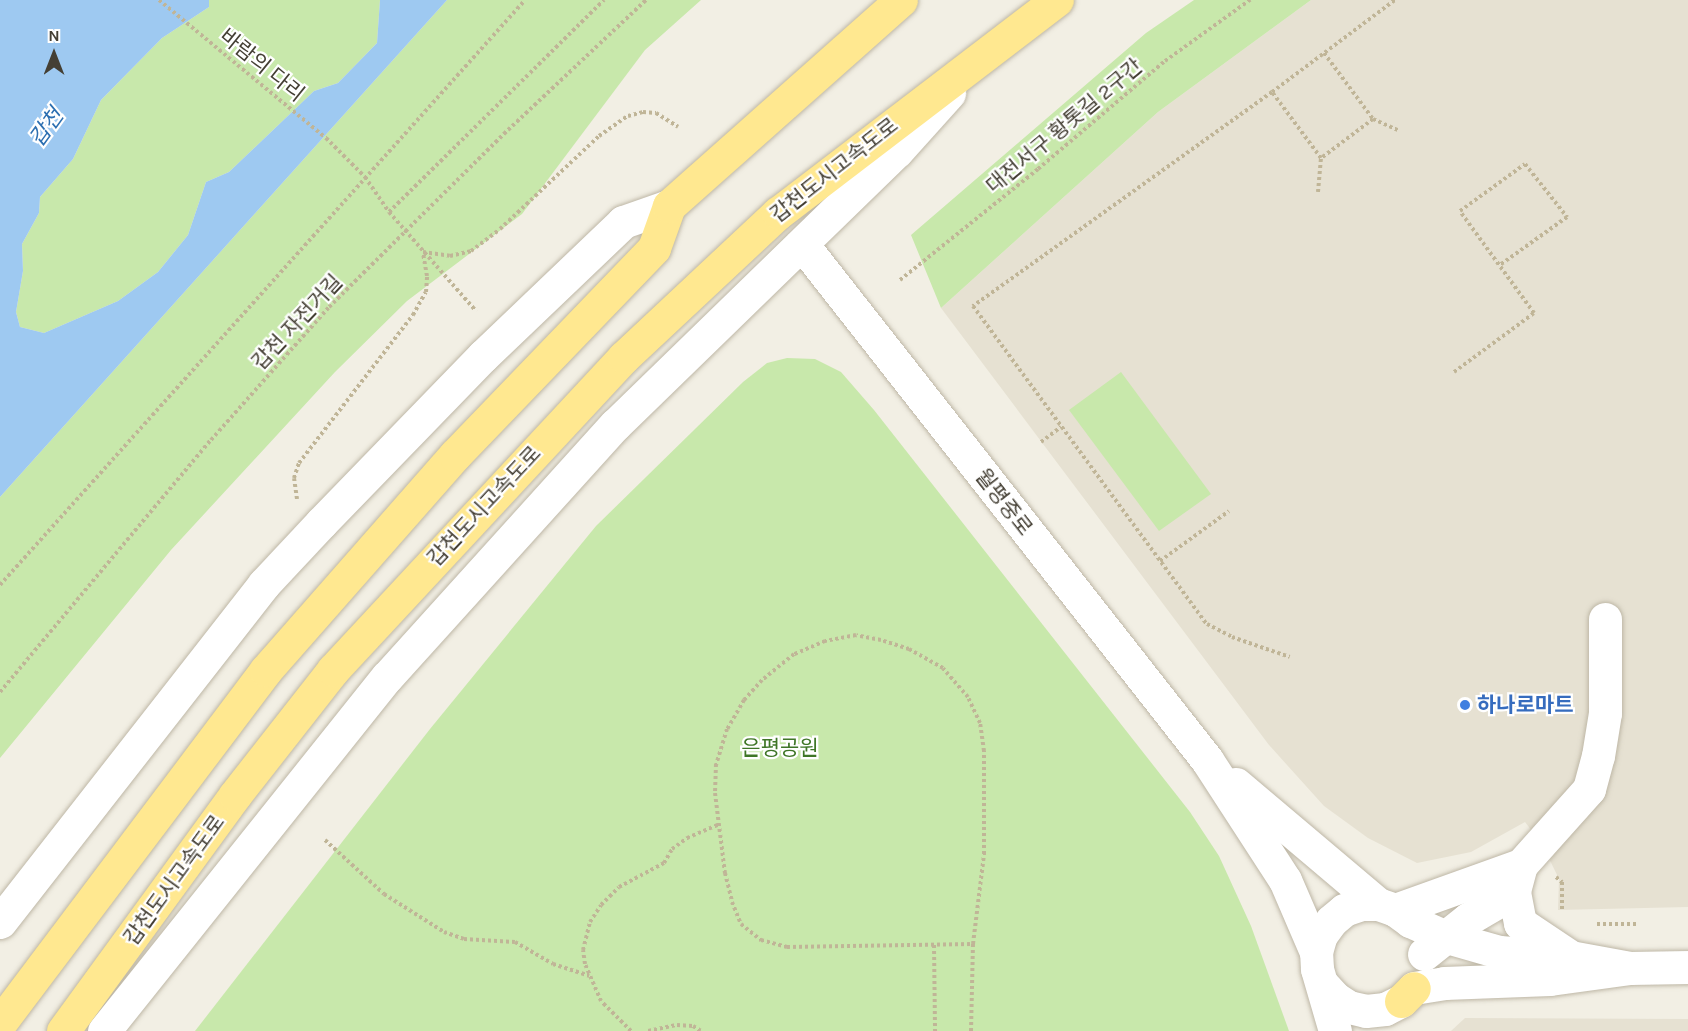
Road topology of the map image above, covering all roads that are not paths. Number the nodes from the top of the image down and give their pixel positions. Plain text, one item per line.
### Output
1 (901, 0) edge
2 (1058, 0) edge
3 (983, 56) junction
4 (669, 206) junction
5 (802, 244) junction
6 (1605, 619) dead end
7 (1207, 760) junction
8 (1527, 879) junction
9 (1394, 912) junction
10 (0, 922) edge
11 (1434, 945) junction
12 (1316, 952) junction
13 (1570, 957) junction
14 (1688, 967) edge
15 (1630, 968) junction
16 (1323, 985) junction
17 (1404, 1007) edge
18 (0, 1023) edge
19 (63, 1031) edge
20 (104, 1031) edge
21 (1335, 1031) edge

1 - 4 main road
2 - 3 main road, 갑천도시고속도로
3 - 5 street
3 - 19 main road, 갑천도시고속도로
4 - 10 street
4 - 18 main road
5 - 7 street, 월평중로
5 - 20 street
6 - 8 street
7 - 9 street
7 - 12 street
8 - 9 street
8 - 11 street
8 - 13 street
9 - 11 street
9 - 12 street
11 - 13 street
11 - 17 street
12 - 16 street
13 - 15 street
14 - 15 street
15 - 17 street
16 - 17 street
16 - 21 street

